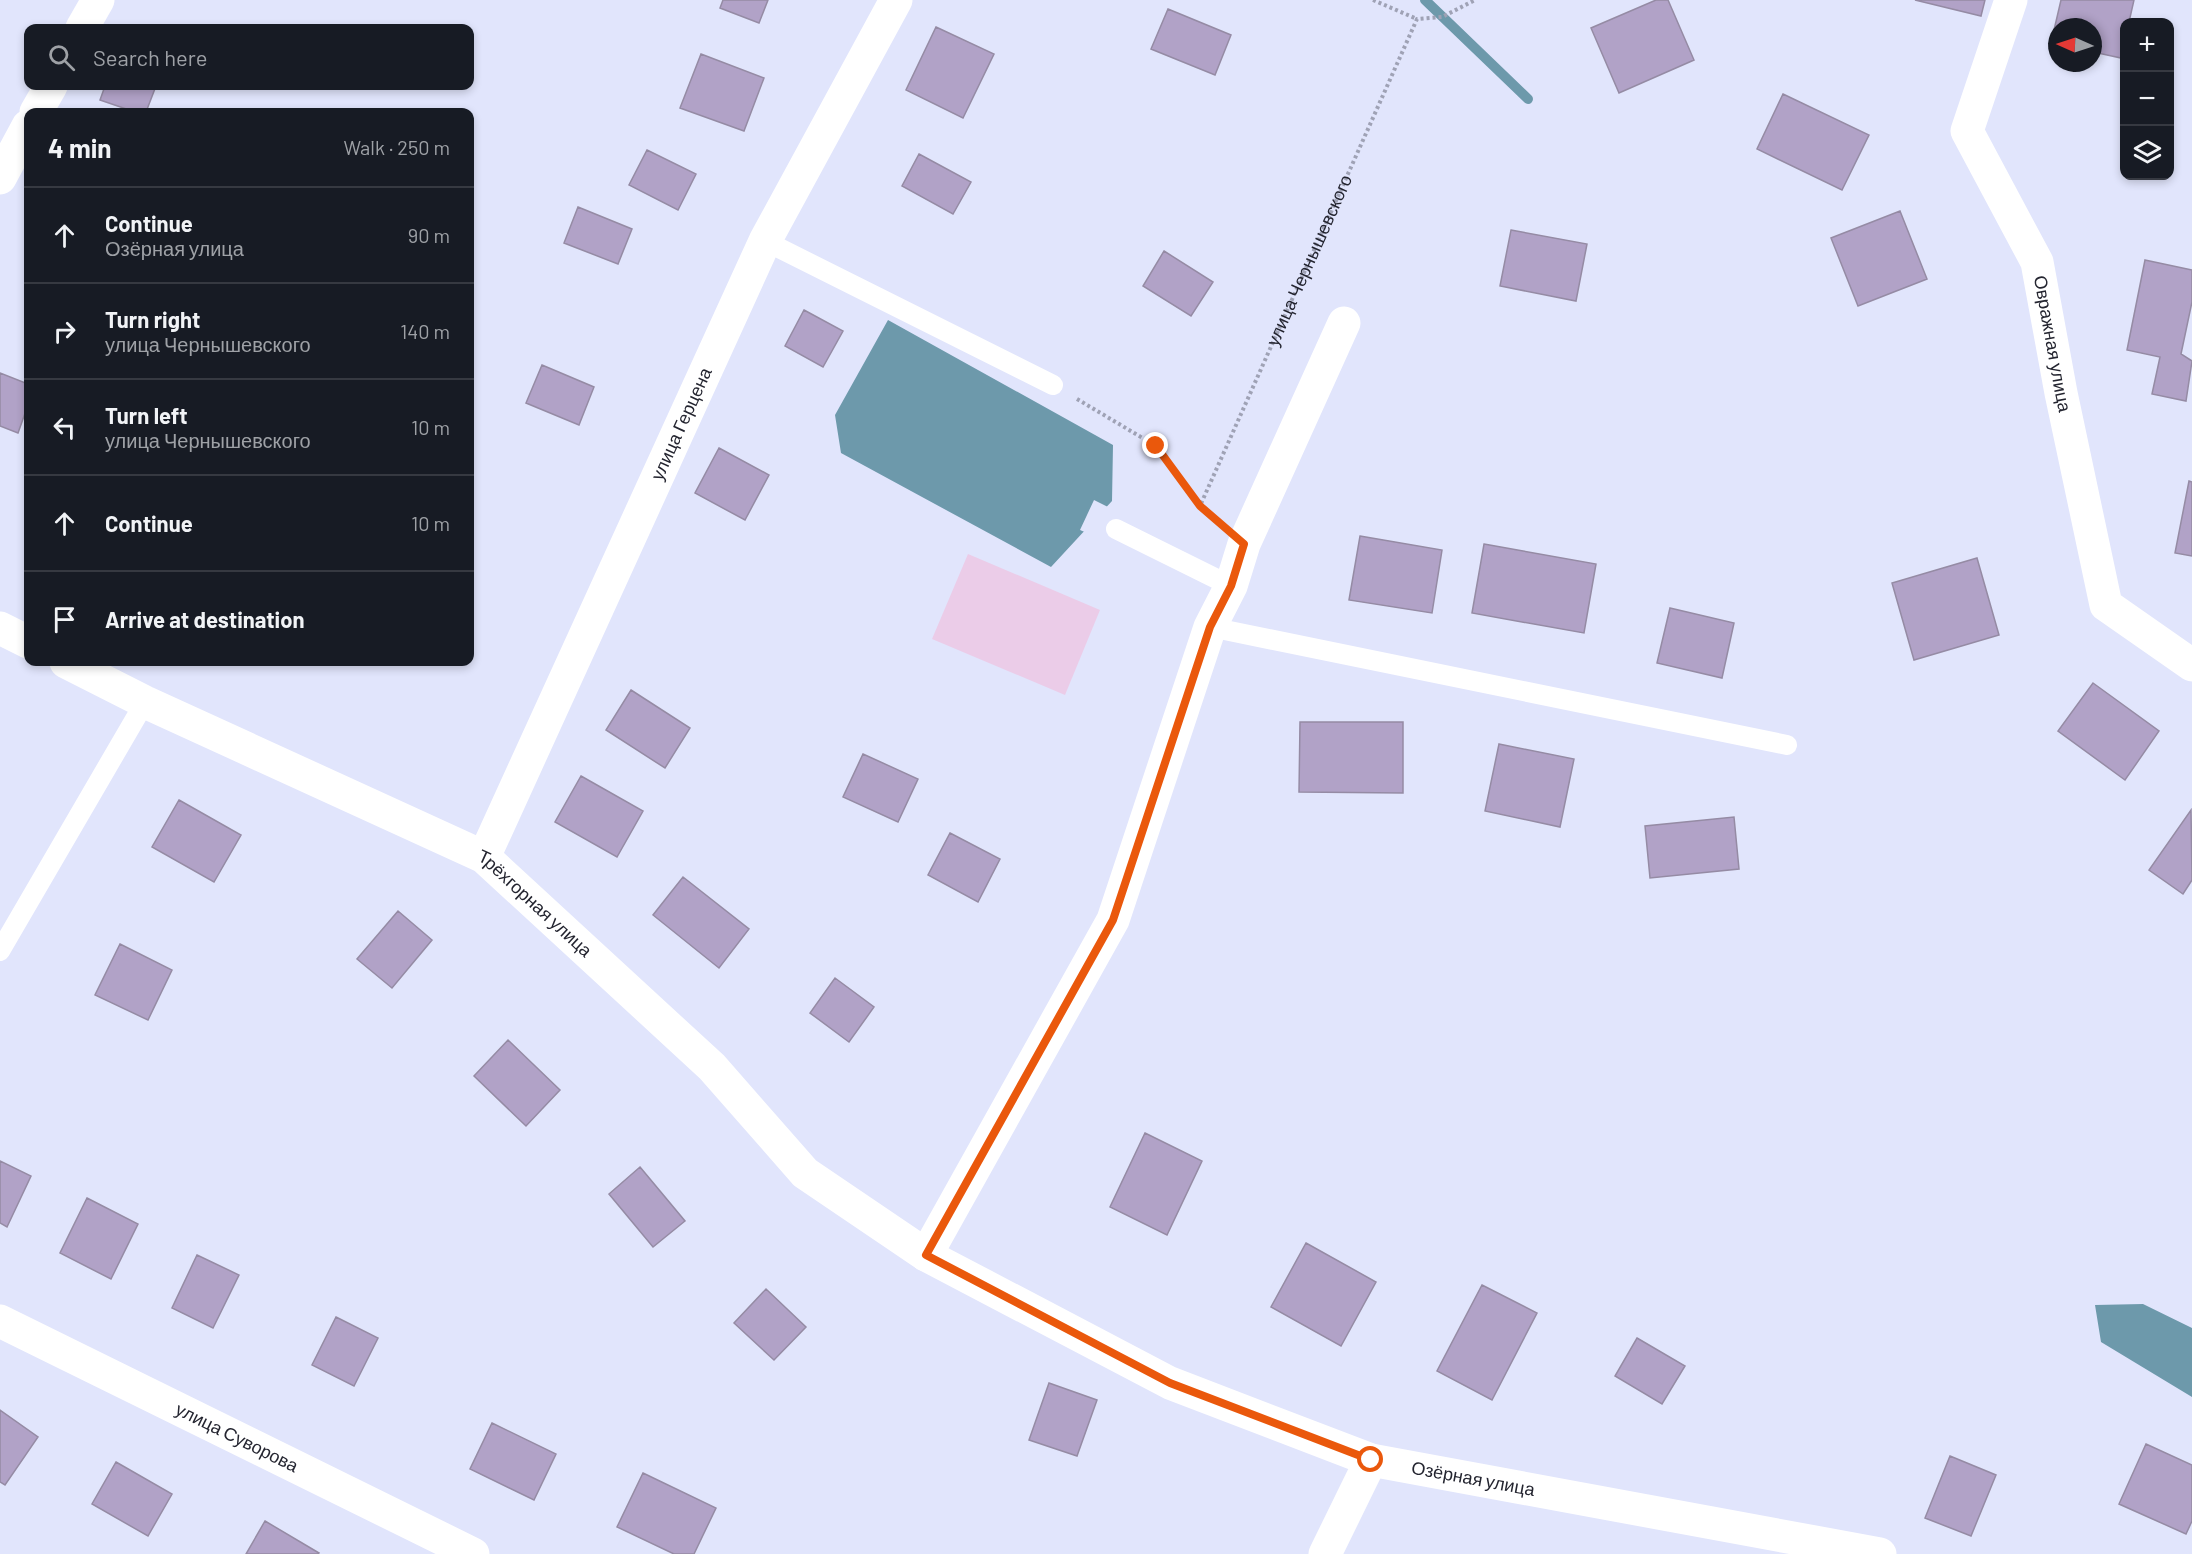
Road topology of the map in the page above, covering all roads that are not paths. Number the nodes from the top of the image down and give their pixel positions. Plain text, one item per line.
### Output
1 (98, 0) edge
2 (896, 0) edge
3 (2011, 0) edge
4 (84, 24) edge
5 (49, 90) edge
6 (38, 108) edge
7 (24, 133) edge
8 (0, 178) edge
9 (765, 241) junction
10 (1344, 322) dead end
11 (1053, 385) road end
12 (1116, 529) dead end
13 (1231, 586) junction
14 (1210, 627) junction
15 (0, 628) edge
16 (24, 640) edge
17 (2192, 665) edge
18 (74, 666) edge
19 (145, 702) junction
20 (1787, 745) dead end
21 (484, 857) junction
22 (0, 951) edge
23 (926, 1255) junction
24 (0, 1321) edge
25 (1371, 1460) junction
26 (473, 1554) edge
27 (1325, 1554) edge
28 (1880, 1554) edge

1 - 4 street
2 - 9 street, улица Герцена
3 - 17 street, Овражная улица
5 - 6 street
7 - 8 street
9 - 11 lane
9 - 21 street, улица Герцена
10 - 13 street
12 - 13 lane
13 - 14 street
14 - 20 lane
14 - 23 street
15 - 16 street
18 - 19 street, Трёхгорная улица
19 - 21 street, Трёхгорная улица
19 - 22 lane
21 - 23 street, Трёхгорная улица
23 - 25 street, Озёрная улица
24 - 26 street, улица Суворова
25 - 27 street
25 - 28 street, Озёрная улица

